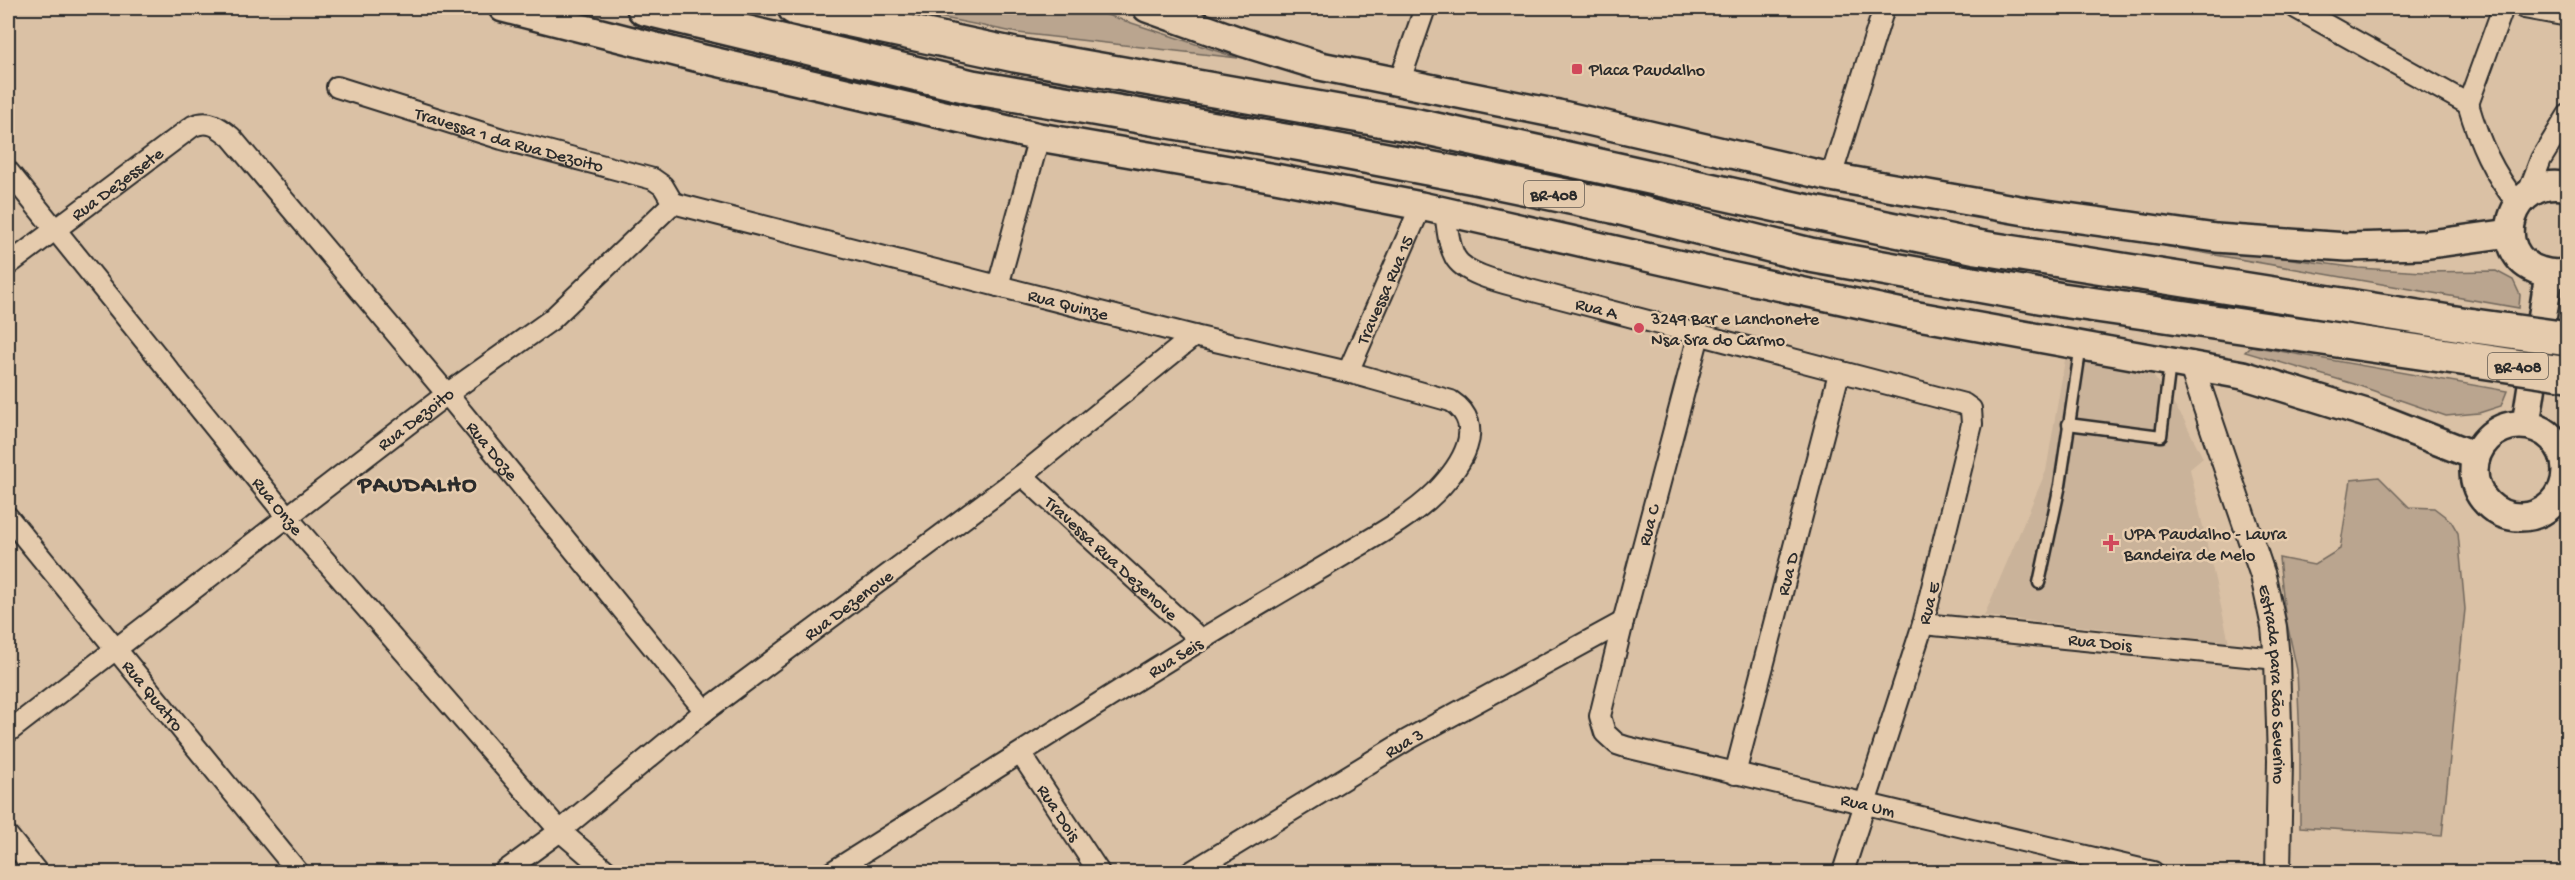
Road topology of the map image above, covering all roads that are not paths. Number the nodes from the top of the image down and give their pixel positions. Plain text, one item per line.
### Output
1 (503, 8) edge
2 (644, 8) edge
3 (795, 8) edge
4 (1147, 8) edge
5 (1425, 8) edge
6 (1884, 8) edge
7 (2296, 8) edge
8 (2503, 8) edge
9 (2524, 8) edge
10 (2568, 16) edge
11 (1399, 83) junction
12 (337, 87) dead end
13 (2468, 104) junction
14 (2568, 115) edge
15 (231, 137) joint
16 (1039, 137) junction
17 (8, 171) edge
18 (1831, 177) junction
19 (2568, 187) edge
20 (2523, 198) junction
21 (673, 203) junction
22 (1433, 209) junction
23 (54, 230) junction
24 (2510, 233) junction
25 (8, 266) edge
26 (2558, 273) edge
27 (998, 286) junction
28 (1699, 335) junction
29 (1194, 336) junction
30 (2568, 339) edge
31 (2081, 344) junction
32 (2181, 362) junction
33 (1348, 372) junction
34 (1839, 373) junction
35 (2568, 374) edge
36 (447, 394) junction
37 (1964, 404) joint
38 (1462, 408) joint
39 (2068, 424) junction
40 (2526, 424) junction
41 (2476, 456) junction
42 (1022, 475) junction
43 (8, 517) edge
44 (288, 518) junction
45 (2039, 583) dead end
46 (1623, 622) junction
47 (1923, 624) junction
48 (1201, 640) junction
49 (116, 648) junction
50 (2277, 659) junction
51 (705, 711) junction
52 (1600, 716) joint
53 (8, 732) edge
54 (1021, 754) junction
55 (1735, 774) junction
56 (1864, 803) junction
57 (560, 831) junction
58 (8, 836) edge
59 (38, 873) edge
60 (298, 873) edge
61 (504, 873) edge
62 (608, 873) edge
63 (832, 873) edge
64 (1099, 873) edge
65 (1191, 873) edge
66 (1843, 873) edge
67 (2152, 873) edge
68 (2278, 873) edge

1 - 16 main road
2 - 35 highway, BR-408, bridge
3 - 30 highway, BR-408, bridge
4 - 11 main road
5 - 11 street
6 - 18 street
7 - 13 street
8 - 13 street
9 - 10 street
11 - 18 main road
12 - 21 street, Travessa 1 da Rua Dezoito
13 - 20 street
14 - 20 street
15 - 23 street, Rua Dezessete
15 - 36 street, Rua Doze
16 - 22 main road
16 - 27 street
17 - 23 street, Rua Onze
18 - 24 main road
19 - 20 main road
20 - 24 main road
21 - 27 street, Rua Quinze
21 - 36 street, Rua Dezoito
22 - 28 street, Rua A
22 - 31 main road
22 - 33 street, Travessa Rua 15
23 - 25 street, Rua Dezessete
23 - 44 street, Rua Onze
24 - 26 main road
26 - 40 main road
27 - 29 street, Rua Quinze
28 - 34 street, Rua A
28 - 46 street, Rua C
29 - 33 street, Rua Quinze
29 - 42 street, Rua Dezenove
31 - 32 main road
31 - 39 lane
32 - 39 lane
32 - 41 main road
32 - 50 street, Estrada para São Severino
33 - 38 street, Rua Quinze
34 - 37 street, Rua A
34 - 55 street, Rua D
36 - 44 street, Rua Dezoito
36 - 51 street, Rua Doze
37 - 47 street, Rua E
38 - 48 street, Rua Seis
39 - 45 lane
40 - 41 main road
40 - 41 main road
42 - 48 street, Travessa Rua Dezenove
42 - 51 street, Rua Dezenove
43 - 49 street, Rua Quatro
44 - 49 street, Rua Dezoito
44 - 57 street, Rua Onze
46 - 52 street, Rua C
46 - 65 street, Rua 3
47 - 50 street, Rua Dois
47 - 56 street, Rua E
48 - 54 street, Rua Seis
49 - 53 street, Rua Dezoito
49 - 60 street, Rua Quatro
50 - 68 street, Estrada para São Severino
51 - 57 street, Rua Dezenove
52 - 55 street, Rua Um
54 - 63 street, Rua Seis
54 - 64 street, Rua Dois
55 - 56 street, Rua Um
56 - 66 street, Rua E
56 - 67 street, Rua Um
57 - 61 street, Rua Dezenove
57 - 62 street, Rua Onze
58 - 59 street

